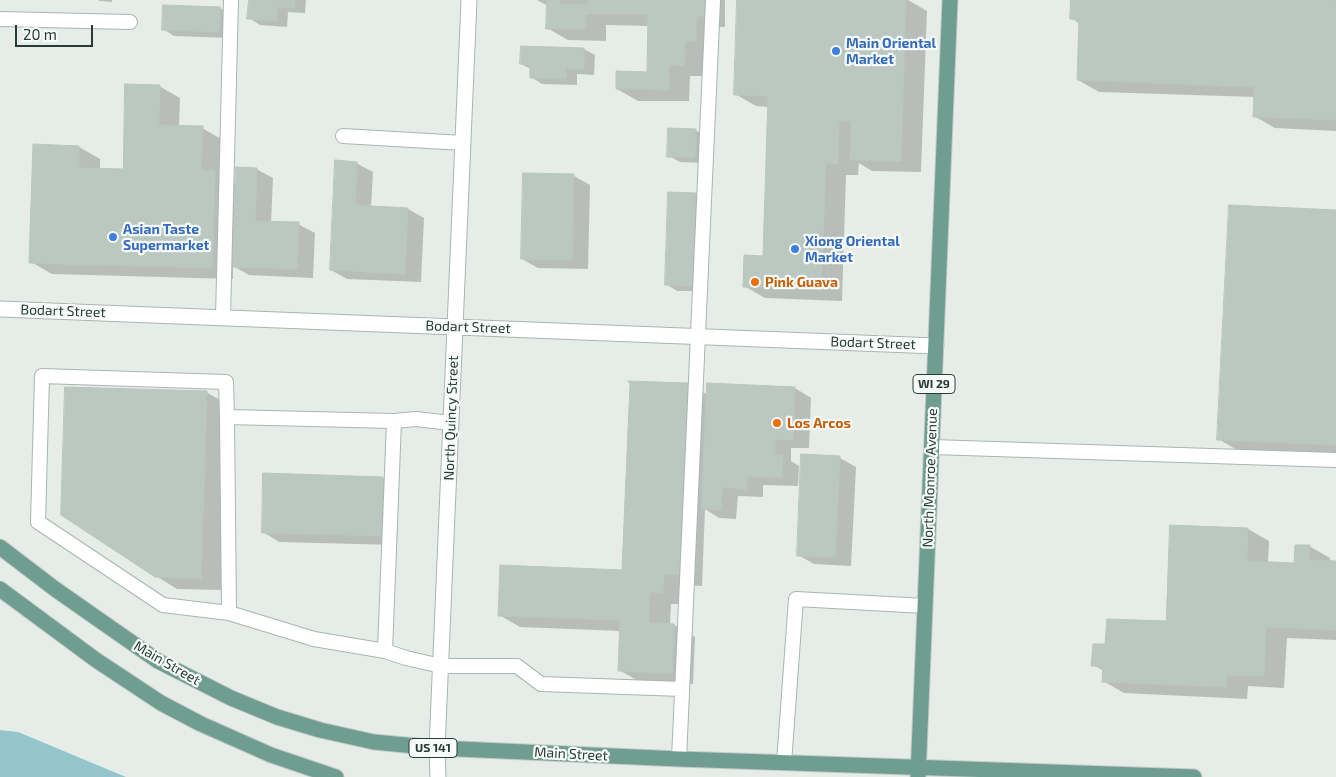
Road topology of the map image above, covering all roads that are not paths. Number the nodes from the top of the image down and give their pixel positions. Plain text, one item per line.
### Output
1 (231, 0) edge
2 (469, 0) edge
3 (713, 0) edge
4 (950, 0) edge
5 (0, 19) edge
6 (130, 22) dead end
7 (342, 136) dead end
8 (464, 143) junction
9 (0, 309) edge
10 (223, 317) junction
11 (455, 326) junction
12 (697, 336) junction
13 (936, 346) junction
14 (227, 417) junction
15 (394, 421) junction
16 (451, 423) junction
17 (932, 447) junction
18 (1336, 460) edge
19 (0, 547) edge
20 (0, 589) edge
21 (925, 606) junction
22 (229, 613) junction
23 (385, 651) junction
24 (441, 666) junction
25 (682, 689) junction
26 (437, 748) junction
27 (678, 759) junction
28 (784, 764) junction
29 (918, 772) edge
30 (336, 777) edge
31 (438, 777) edge
32 (1194, 777) edge

1 - 10 lane
2 - 8 street, North Quincy Street
3 - 12 lane
4 - 13 main road, North Monroe Avenue / WI 29
5 - 6 lane
7 - 8 lane
8 - 11 street, North Quincy Street
9 - 10 street, Bodart Street
10 - 11 street, Bodart Street
11 - 12 street, Bodart Street
11 - 16 street, North Quincy Street
12 - 13 street, Bodart Street
12 - 25 lane
13 - 17 main road, North Monroe Avenue / WI 29
14 - 15 lane
14 - 22 lane
14 - 22 lane
15 - 16 lane
15 - 23 lane
16 - 24 street, North Quincy Street
17 - 18 lane
17 - 21 main road, North Monroe Avenue / WI 29
19 - 26 main road, Main Street / US 141
20 - 30 main road
21 - 28 lane
21 - 29 main road, North Monroe Avenue / WI 29
22 - 23 lane
23 - 24 lane
24 - 25 lane
24 - 26 street, North Quincy Street
25 - 27 lane
26 - 27 main road, Main Street / US 141
26 - 31 street, North Quincy Street
27 - 28 main road, Main Street / US 141
28 - 29 main road, Main Street / US 141
29 - 32 main road, Main Street / US 141

